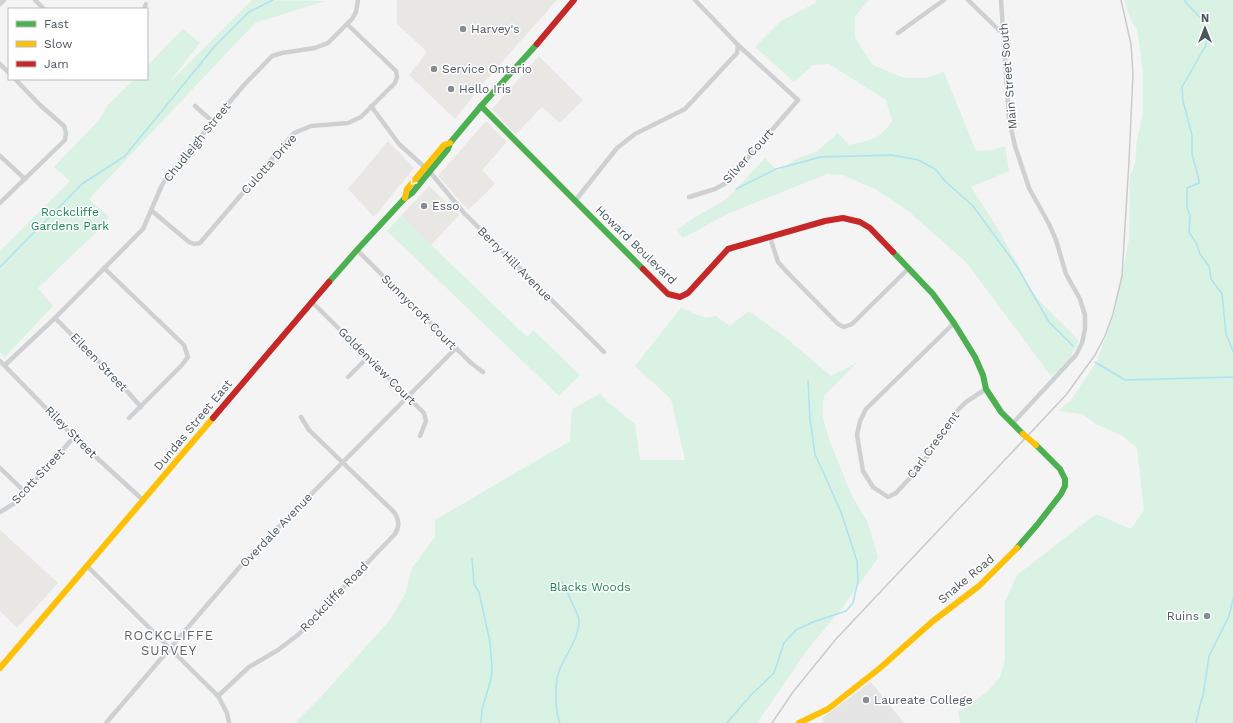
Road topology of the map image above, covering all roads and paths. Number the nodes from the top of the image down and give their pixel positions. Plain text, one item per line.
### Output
1 (4, 0) edge
2 (35, 0) edge
3 (358, 0) edge
4 (574, 0) edge
5 (695, 0) edge
6 (944, 0) edge
7 (968, 0) edge
8 (1008, 0) edge
9 (1001, 2) edge
10 (0, 4) edge
11 (43, 8) edge
12 (347, 24) junction
13 (898, 33) dead end
14 (1004, 35) junction
15 (738, 45) junction
16 (0, 64) edge
17 (8, 72) edge
18 (16, 80) edge
19 (195, 106) dead end
20 (372, 106) junction
21 (481, 106) junction
22 (213, 122) junction
23 (0, 156) edge
24 (427, 170) junction
25 (25, 179) junction
26 (689, 198) dead end
27 (574, 201) junction
28 (0, 203) edge
29 (152, 211) junction
30 (770, 237) junction
31 (357, 250) junction
32 (104, 268) junction
33 (908, 269) junction
34 (313, 303) junction
35 (55, 318) junction
36 (954, 323) junction
37 (456, 348) junction
38 (604, 352) dead end
39 (368, 357) junction
40 (0, 361) edge
41 (5, 365) junction
42 (483, 372) dead end
43 (348, 377) dead end
44 (986, 389) junction
45 (408, 397) junction
46 (141, 407) junction
47 (301, 417) dead end
48 (129, 418) dead end
49 (1013, 424) junction
50 (420, 436) dead end
51 (74, 437) junction
52 (343, 461) junction
53 (0, 468) edge
54 (25, 492) junction
55 (144, 501) junction
56 (0, 512) edge
57 (87, 566) junction
58 (171, 648) junction
59 (0, 668) edge
60 (218, 696) junction
61 (106, 723) edge
62 (229, 723) edge
63 (799, 723) edge

1 - 10 street
2 - 11 street
3 - 12 street, Chudleigh Street
4 - 21 street, Dundas Street East
5 - 15 street
6 - 13 street
7 - 14 street
8 - 9 street
9 - 14 street, Main Street South
12 - 20 street, Culotta Drive
12 - 22 street, Chudleigh Street
14 - 49 street, Main Street South
15 - 26 street, Silver Court
15 - 27 street
16 - 17 street
18 - 25 street
19 - 22 street
20 - 24 street, Berry Hill Avenue
20 - 29 street, Culotta Drive
21 - 24 street, Dundas Street East
21 - 27 street, Howard Boulevard
22 - 29 street, Chudleigh Street
23 - 25 street
24 - 31 street, Dundas Street East
24 - 38 street, Berry Hill Avenue
25 - 28 street
27 - 30 street, Howard Boulevard
29 - 32 street, Chudleigh Street
30 - 33 street, Howard Boulevard
30 - 33 street
31 - 34 street, Dundas Street East
31 - 37 street, Sunnycroft Court
32 - 35 street, Chudleigh Street
32 - 46 street
33 - 36 street, Howard Boulevard
34 - 39 street, Goldenview Court
34 - 55 street, Dundas Street East
35 - 41 street, Chudleigh Street
35 - 46 street, Eileen Street
36 - 44 street, Howard Boulevard
36 - 44 street, Carl Crescent
37 - 42 street, Sunnycroft Court
37 - 45 street, Overdale Avenue
39 - 43 street
39 - 45 street, Goldenview Court
40 - 41 street, Riley Street
41 - 51 street, Riley Street
44 - 49 street, Snake Road
45 - 50 street, Goldenview Court
45 - 52 street, Overdale Avenue
46 - 48 street
47 - 52 street
49 - 63 street, Snake Road, bridge
51 - 54 street, Scott Street
51 - 55 street, Riley Street
52 - 58 street, Overdale Avenue
52 - 60 street, Rockcliffe Road
53 - 54 street
54 - 56 street, Scott Street
55 - 57 street, Dundas Street East
57 - 58 street
57 - 59 street, Dundas Street East
58 - 60 street
58 - 61 street, Overdale Avenue
60 - 62 street

